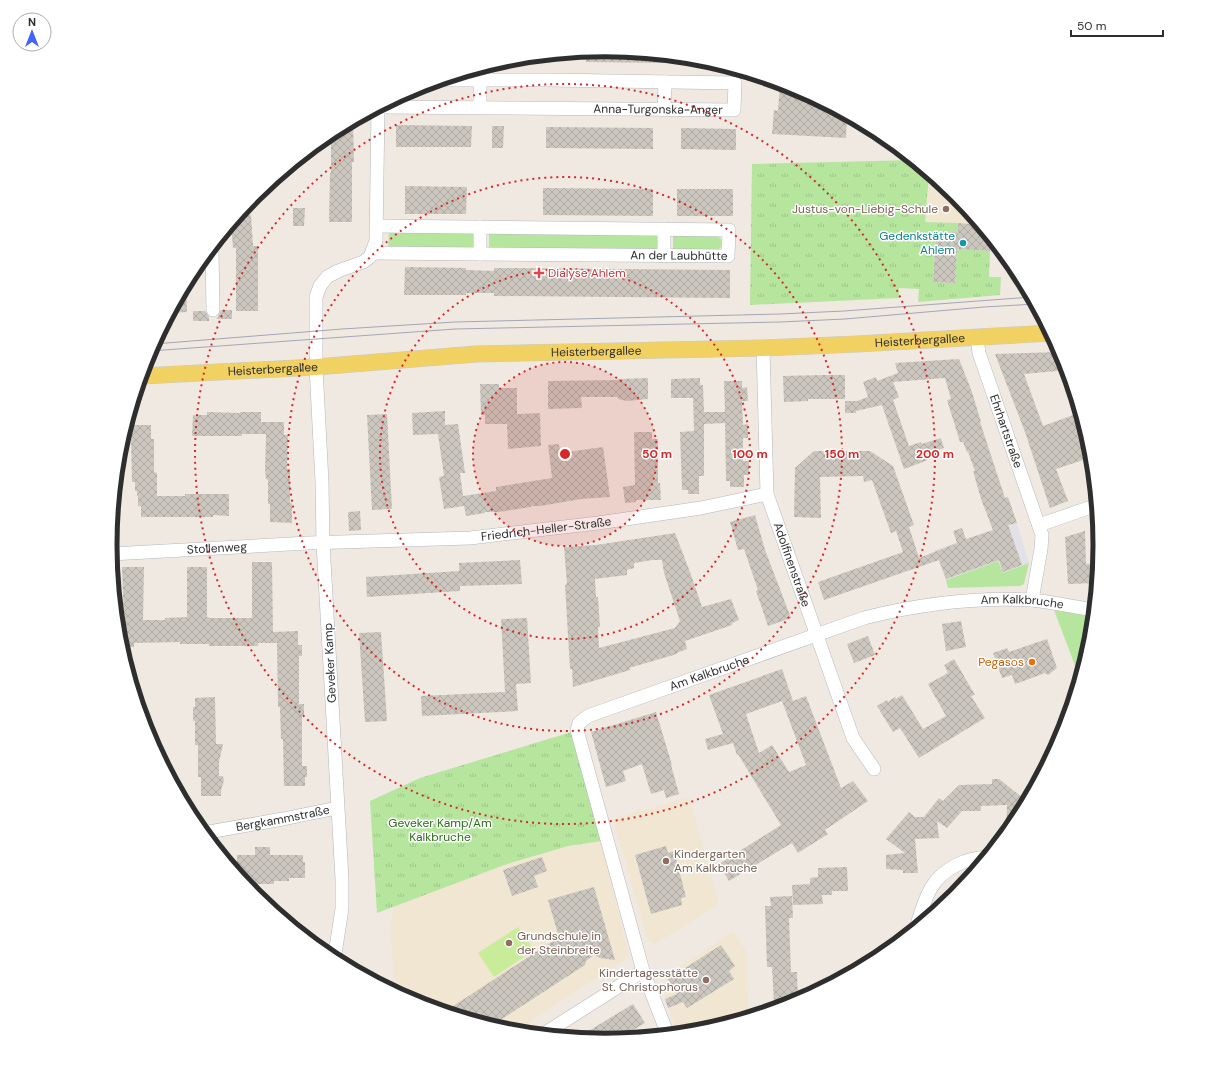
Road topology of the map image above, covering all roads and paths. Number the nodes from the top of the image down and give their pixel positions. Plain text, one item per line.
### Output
1 (458, 80) edge
2 (480, 80) junction
3 (665, 82) junction
4 (389, 107) edge
5 (480, 107) junction
6 (664, 109) junction
7 (378, 113) edge
8 (377, 226) junction
9 (480, 227) junction
10 (664, 229) junction
11 (372, 253) junction
12 (480, 254) junction
13 (212, 256) edge
14 (664, 256) junction
15 (213, 310) dead end
16 (1046, 333) edge
17 (977, 338) junction
18 (763, 348) junction
19 (316, 367) junction
20 (148, 376) edge
21 (767, 494) junction
22 (1092, 507) edge
23 (1039, 525) junction
24 (323, 543) junction
25 (117, 554) edge
26 (1032, 600) junction
27 (1090, 609) edge
28 (816, 636) junction
29 (874, 769) dead end
30 (338, 808) junction
31 (210, 832) edge
32 (982, 857) edge
33 (919, 920) edge
34 (335, 953) edge
35 (643, 971) junction
36 (666, 1030) edge
37 (549, 1031) edge

1 - 2 street, Anna-Turgonska-Anger
2 - 3 street, Anna-Turgonska-Anger
2 - 5 street
3 - 6 street
3 - 6 street, Anna-Turgonska-Anger
4 - 5 street, Anna-Turgonska-Anger
5 - 6 street, Anna-Turgonska-Anger
7 - 8 street
8 - 9 street, An der Laubhütte
8 - 11 street
9 - 10 street, An der Laubhütte
9 - 12 street
10 - 14 street
10 - 14 street, An der Laubhütte
11 - 12 street, An der Laubhütte
11 - 19 street, Geveker Kamp
12 - 14 street, An der Laubhütte
13 - 15 street
16 - 17 main road, Heisterbergallee
17 - 18 main road, Heisterbergallee
17 - 23 street, Ehrhartstraße
18 - 19 main road, Heisterbergallee
18 - 21 street, Adolfinenstraße
19 - 20 main road, Heisterbergallee
19 - 24 street, Geveker Kamp
21 - 24 street, Friedrich-Heller-Straße
21 - 28 street, Adolfinenstraße
22 - 23 street
23 - 26 street, Ehrhartstraße
24 - 25 street, Stollenweg
24 - 30 street, Geveker Kamp
26 - 27 street, Am Kalkbruche
26 - 28 street, Am Kalkbruche
28 - 29 street, Adolfinenstraße
28 - 35 street, Am Kalkbruche
30 - 31 street, Bergkammstraße
30 - 34 street, Geveker Kamp
32 - 33 street
35 - 36 street, Am Kalkbruche
35 - 37 street

